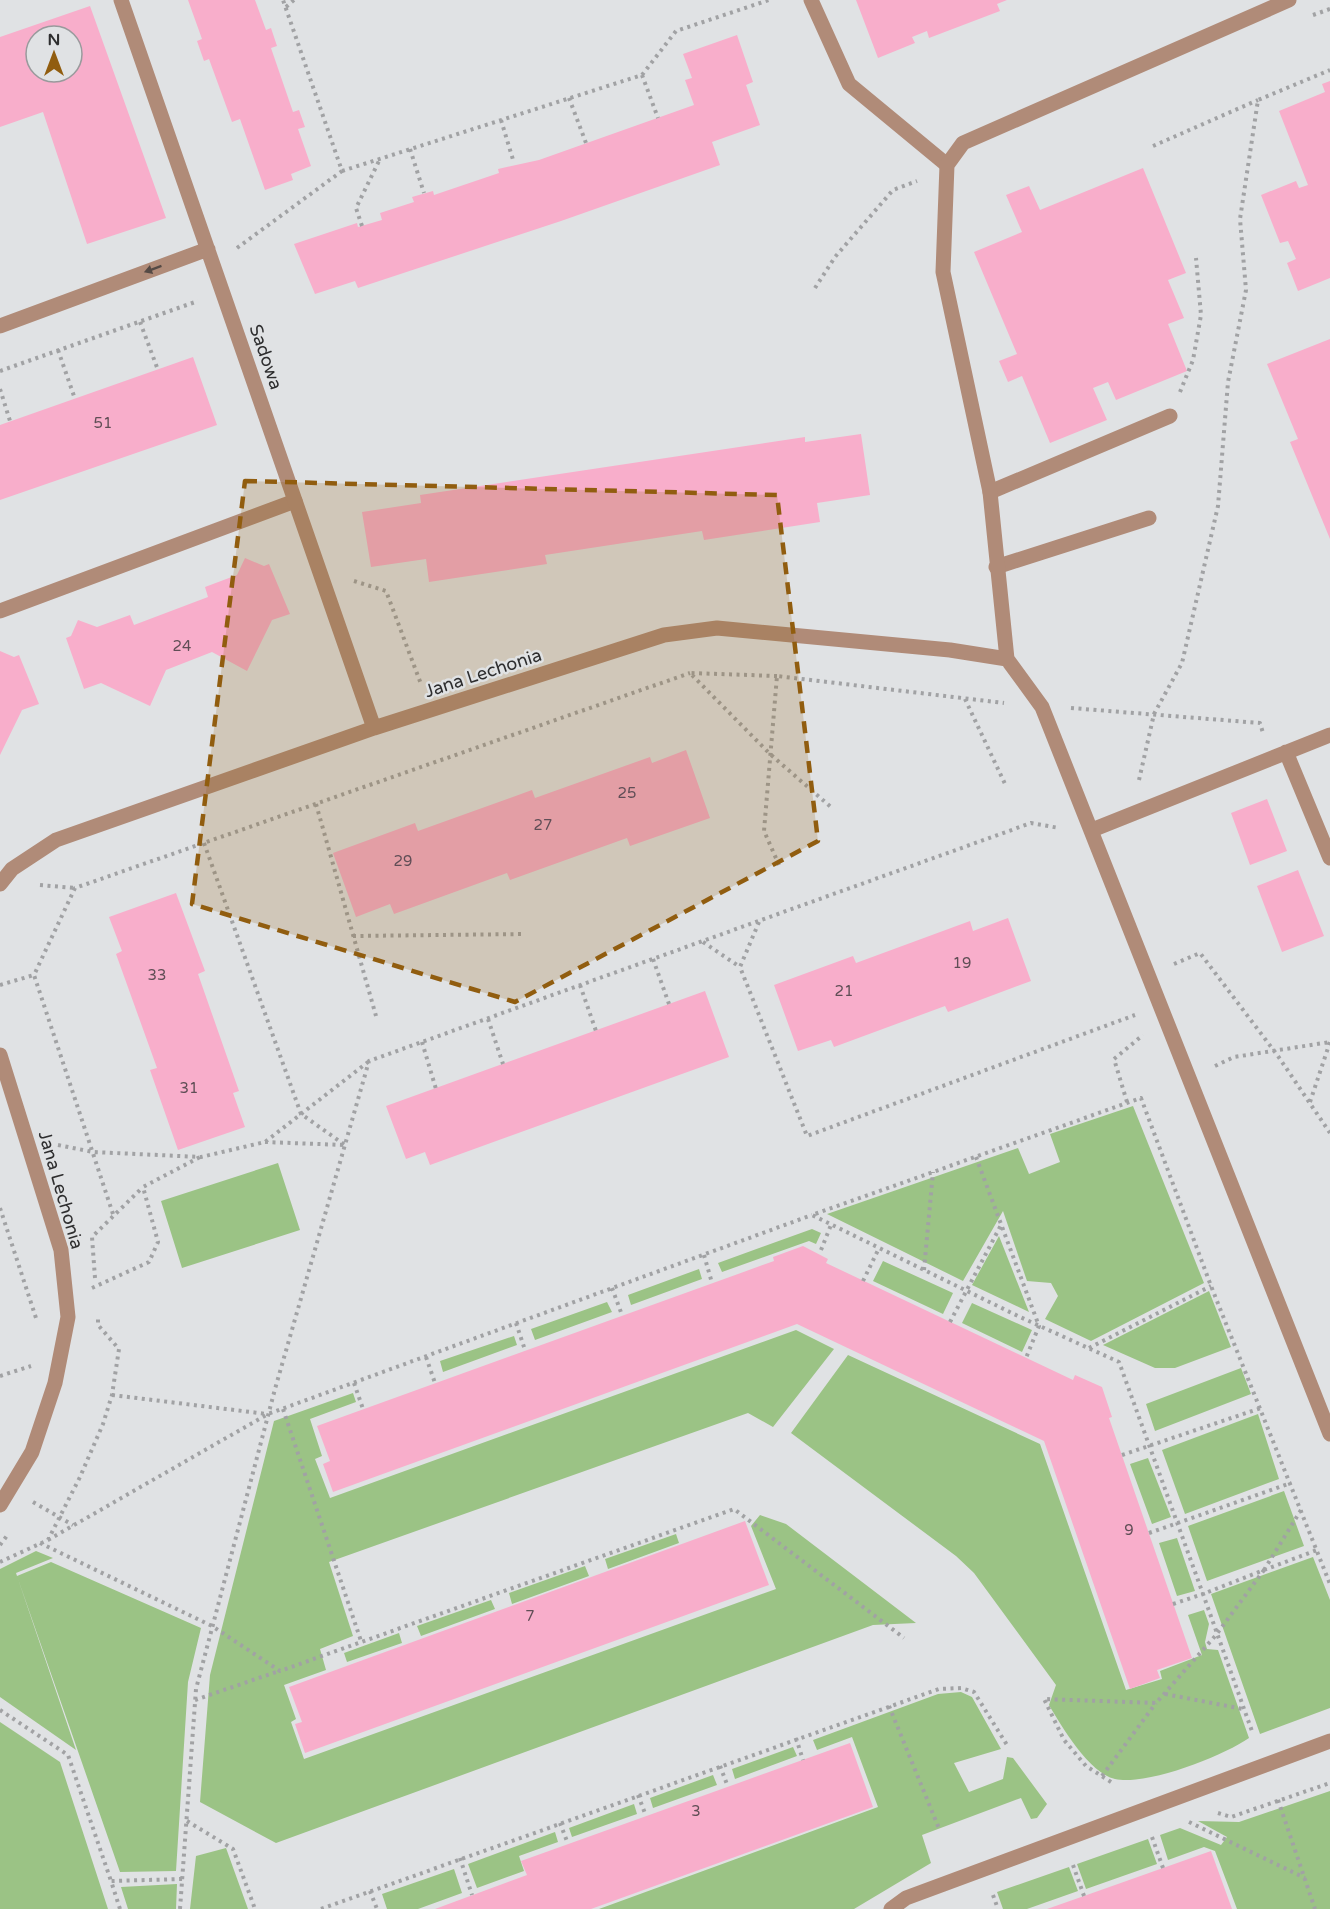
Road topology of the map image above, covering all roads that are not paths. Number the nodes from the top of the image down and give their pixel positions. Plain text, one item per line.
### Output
1 (121, 0) edge
2 (811, 0) edge
3 (1288, 0) edge
4 (947, 165) junction
5 (208, 249) junction
6 (0, 326) edge
7 (1170, 416) road end
8 (990, 492) junction
9 (296, 501) junction
10 (1149, 518) dead end
11 (996, 567) junction
12 (0, 610) edge
13 (1007, 659) junction
14 (374, 728) junction
15 (1330, 735) edge
16 (1286, 752) junction
17 (1092, 830) junction
18 (1330, 858) edge
19 (0, 884) edge
20 (0, 1055) edge
21 (1330, 1434) edge
22 (0, 1505) edge
23 (1330, 1741) edge
24 (891, 1909) edge

1 - 5 street, Sadowa
2 - 4 street
3 - 4 street
4 - 8 street
5 -> 6 street
5 - 9 street, Sadowa
7 - 8 street
8 - 11 street
9 - 12 street
9 - 14 street, Sadowa
10 - 11 street
11 - 13 street
13 - 14 street, Jana Lechonia
13 - 17 street
14 - 19 street, Jana Lechonia
15 - 16 street
16 - 17 street
16 - 18 street
17 - 21 street
20 - 22 street, Jana Lechonia
23 - 24 street

